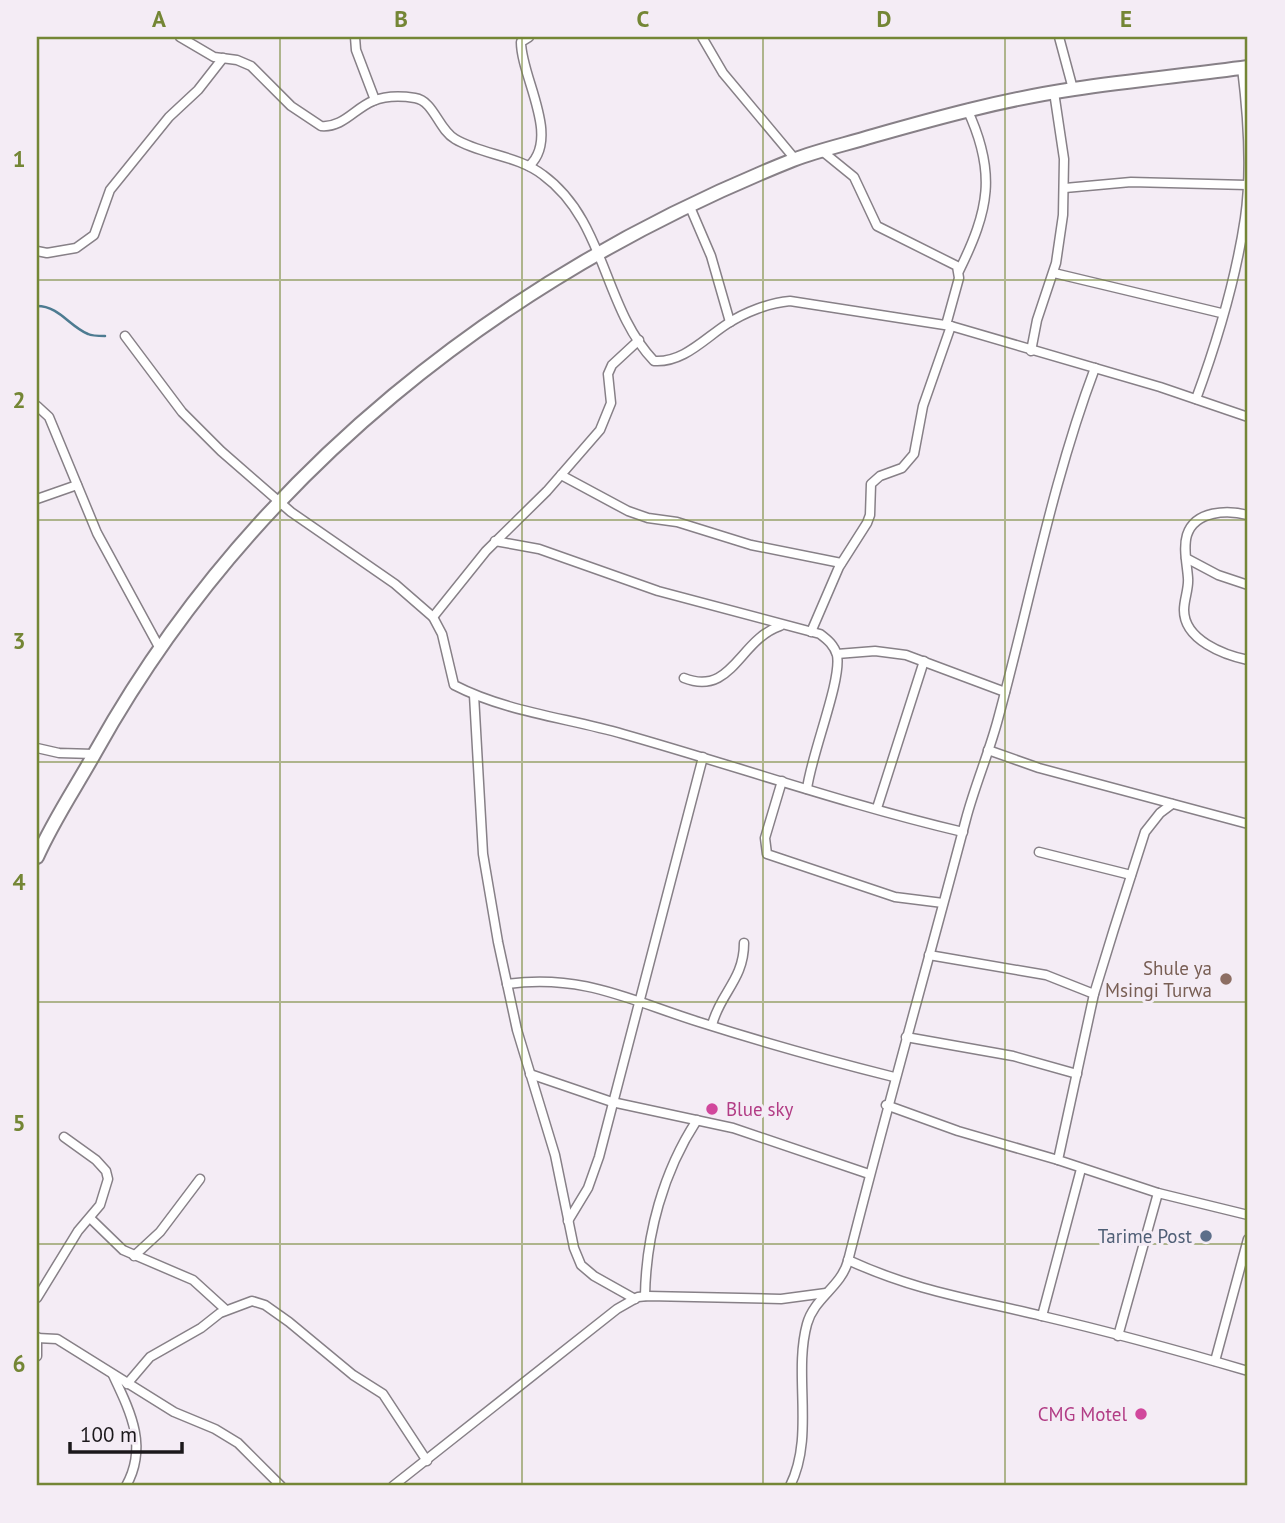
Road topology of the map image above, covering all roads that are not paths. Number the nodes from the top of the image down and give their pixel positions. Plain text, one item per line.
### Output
1 (180, 37) edge
2 (355, 37) edge
3 (529, 37) edge
4 (702, 37) edge
5 (1059, 37) edge
6 (223, 58) junction
7 (1245, 67) edge
8 (1073, 89) junction
9 (1054, 92) junction
10 (375, 100) junction
11 (967, 109) junction
12 (822, 151) junction
13 (795, 159) junction
14 (529, 166) junction
15 (1247, 185) edge
16 (1065, 188) junction
17 (690, 207) junction
18 (37, 251) edge
19 (598, 252) junction
20 (959, 271) junction
21 (1054, 273) junction
22 (1222, 313) junction
23 (730, 322) junction
24 (949, 326) junction
25 (125, 336) dead end
26 (639, 340) junction
27 (1031, 351) junction
28 (1095, 368) junction
29 (1196, 398) junction
30 (37, 406) edge
31 (1248, 417) edge
32 (561, 475) junction
33 (77, 485) junction
34 (37, 499) edge
35 (280, 501) junction
36 (1248, 514) edge
37 (495, 541) junction
38 (1186, 558) junction
39 (841, 563) junction
40 (1248, 585) edge
41 (433, 617) junction
42 (780, 626) junction
43 (811, 632) junction
44 (159, 647) junction
45 (837, 654) junction
46 (1248, 660) edge
47 (924, 661) junction
48 (684, 678) dead end
49 (1005, 692) junction
50 (474, 695) junction
51 (37, 748) edge
52 (988, 750) junction
53 (94, 754) junction
54 (703, 757) junction
55 (782, 781) junction
56 (807, 789) junction
57 (1172, 804) junction
58 (877, 808) junction
59 (1248, 824) edge
60 (963, 832) junction
61 (1039, 852) dead end
62 (37, 857) edge
63 (1131, 875) junction
64 (943, 903) junction
65 (744, 943) dead end
66 (929, 955) junction
67 (508, 984) junction
68 (1094, 995) junction
69 (638, 1002) junction
70 (712, 1025) junction
71 (906, 1037) junction
72 (530, 1074) junction
73 (1077, 1074) junction
74 (894, 1077) junction
75 (612, 1102) junction
76 (887, 1105) junction
77 (696, 1120) junction
78 (64, 1137) dead end
79 (1058, 1160) junction
80 (1081, 1169) junction
81 (869, 1174) junction
82 (200, 1179) dead end
83 (1158, 1193) junction
84 (1248, 1215) edge
85 (90, 1219) junction
86 (568, 1221) junction
87 (1248, 1239) edge
88 (134, 1256) junction
89 (848, 1260) junction
90 (826, 1293) junction
91 (37, 1298) edge
92 (640, 1298) junction
93 (226, 1310) junction
94 (1042, 1316) junction
95 (1118, 1336) junction
96 (37, 1337) edge
97 (37, 1356) edge
98 (1215, 1361) junction
99 (1248, 1371) edge
100 (113, 1376) junction
101 (127, 1384) junction
102 (427, 1461) junction
103 (126, 1486) edge
104 (281, 1486) edge
105 (393, 1486) edge
106 (790, 1486) edge

1 - 6 street
2 - 10 street
3 - 14 street
4 - 13 street
5 - 8 street
6 - 10 street
6 - 18 street
7 - 8 highway
7 - 15 street
8 - 9 highway
9 - 11 highway
9 - 16 street
10 - 14 street
11 - 12 highway
11 - 20 street
12 - 13 highway
12 - 20 street
13 - 17 highway
14 - 19 street
15 - 16 street
15 - 22 street
16 - 21 street
17 - 19 highway
17 - 23 street
19 - 26 street
19 - 35 highway
20 - 24 street
21 - 22 street
21 - 27 street
22 - 29 street
23 - 24 street
23 - 26 street
24 - 27 street
24 - 39 street
25 - 35 street
26 - 32 street
27 - 28 street
28 - 29 street
28 - 49 street
29 - 31 street
30 - 33 street
32 - 37 street
32 - 39 street
33 - 34 street
33 - 44 street
35 - 41 street
35 - 44 highway
36 - 38 street
37 - 41 street
37 - 42 street
38 - 40 street
38 - 46 street
39 - 43 street
41 - 50 street
42 - 43 street
42 - 48 street
43 - 45 street
44 - 53 highway
45 - 47 street
45 - 56 street
47 - 49 street
47 - 58 street
49 - 52 street
50 - 54 street
50 - 67 street
51 - 53 street
52 - 57 street
52 - 60 street
53 - 62 highway
54 - 55 street
54 - 69 street
55 - 56 street
55 - 64 street
56 - 58 street
57 - 59 street
57 - 63 street
58 - 60 street
60 - 64 street
61 - 63 street
63 - 68 street
64 - 66 street
65 - 70 street
66 - 68 street
66 - 71 street
67 - 69 street
67 - 72 street
68 - 73 street
69 - 70 street
69 - 75 street
70 - 74 street
71 - 73 street
71 - 74 street
72 - 75 street
72 - 86 street
73 - 79 street
74 - 76 street
75 - 77 street
75 - 86 street
76 - 79 street
76 - 81 street
77 - 81 street
77 - 92 street
78 - 85 street
79 - 80 street
80 - 83 street
80 - 94 street
81 - 89 street
82 - 88 street
83 - 84 street
83 - 95 street
85 - 88 street
85 - 91 street
86 - 92 street
87 - 98 street
88 - 93 street
89 - 90 street
89 - 94 street
90 - 92 street
90 - 106 street
92 - 102 street
93 - 101 street
93 - 102 street
94 - 95 street
95 - 98 street
96 - 97 street
96 - 100 street
98 - 99 street
100 - 101 street
100 - 103 street
101 - 104 street
102 - 105 street

